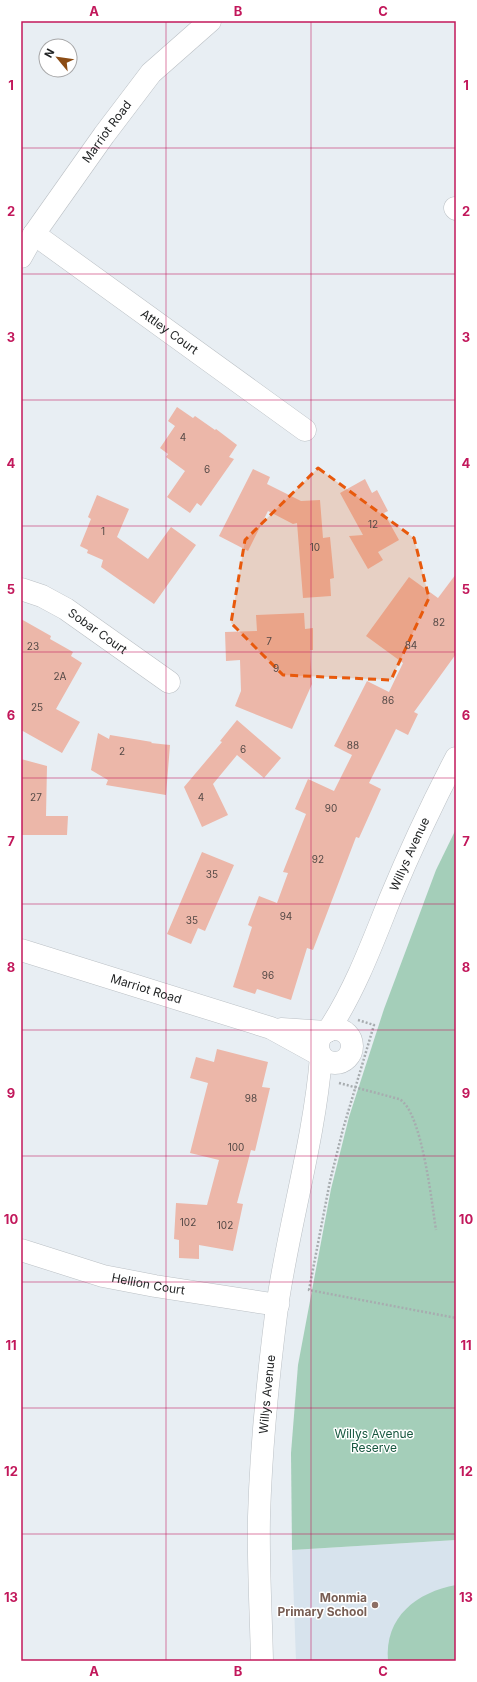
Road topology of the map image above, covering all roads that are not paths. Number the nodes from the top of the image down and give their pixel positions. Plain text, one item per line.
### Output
1 (210, 21) edge
2 (34, 234) junction
3 (21, 257) edge
4 (305, 430) dead end
5 (21, 589) edge
6 (169, 682) dead end
7 (456, 758) edge
8 (21, 950) edge
9 (369, 954) junction
10 (271, 1028) junction
11 (327, 1031) junction
12 (349, 1049) junction
13 (320, 1056) junction
14 (312, 1131) junction
15 (21, 1250) edge
16 (278, 1305) junction
17 (262, 1661) edge

1 - 2 street, Marriot Road
2 - 3 street, Marriot Road
2 - 4 street, Attley Court
5 - 6 street, Sobar Court
7 - 9 street, Willys Avenue
8 - 10 street, Marriot Road
9 - 11 street, Willys Avenue
9 - 12 street, Willys Avenue
10 - 11 street, Marriot Road
10 - 13 street, Marriot Road
11 - 12 street
11 - 13 street
12 - 13 street
12 - 14 street, Willys Avenue
13 - 14 street, Willys Avenue
14 - 16 street, Willys Avenue
15 - 16 street, Hellion Court
16 - 17 street, Willys Avenue

